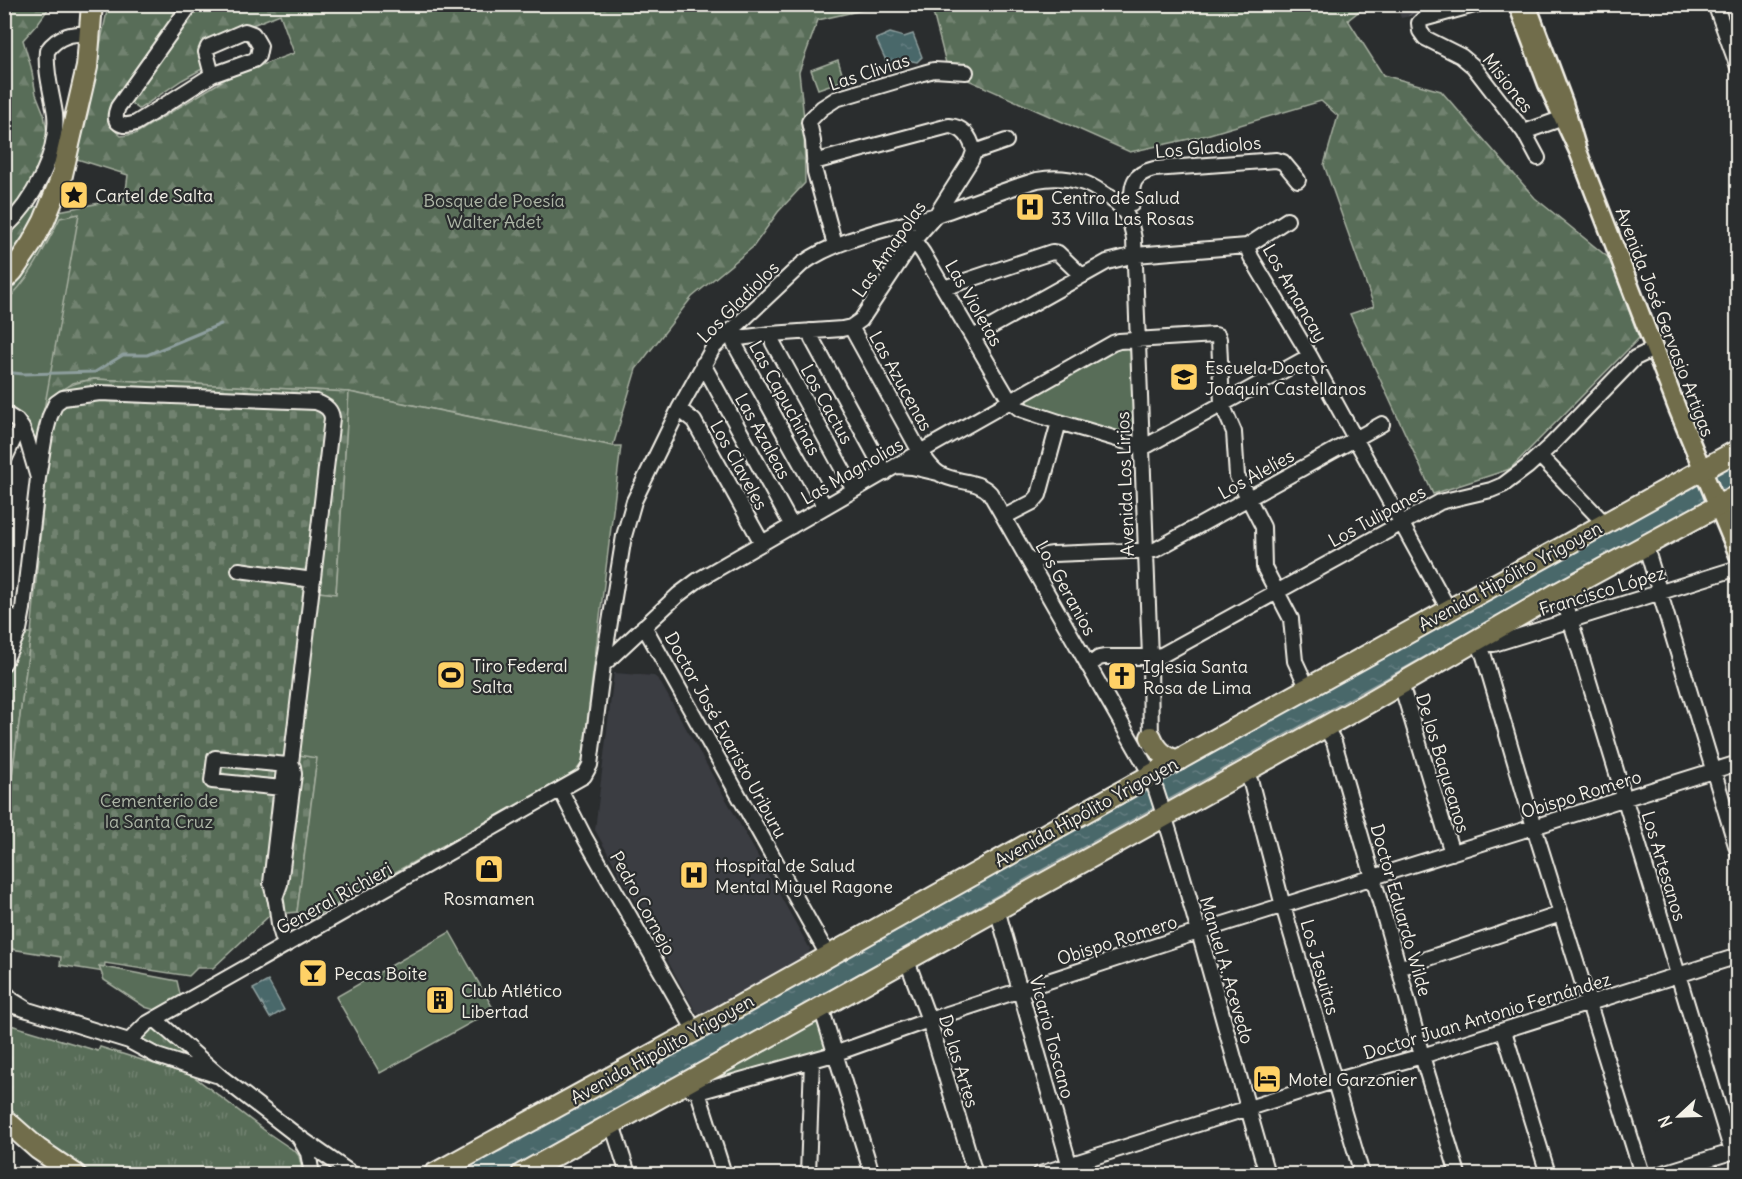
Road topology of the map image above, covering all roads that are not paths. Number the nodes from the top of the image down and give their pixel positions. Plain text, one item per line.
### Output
1 (92, 4) edge
2 (100, 4) edge
3 (191, 4) edge
4 (1478, 4) edge
5 (1516, 4) edge
6 (1527, 4) edge
7 (1715, 4) edge
8 (90, 34) junction
9 (1737, 66) edge
10 (966, 72) dead end
11 (212, 75) dead end
12 (1565, 117) junction
13 (1524, 132) junction
14 (1006, 141) dead end
15 (974, 152) junction
16 (1538, 158) dead end
17 (814, 162) junction
18 (1298, 180) dead end
19 (953, 189) junction
20 (1131, 198) junction
21 (1111, 199) junction
22 (965, 205) junction
23 (936, 215) junction
24 (1287, 220) dead end
25 (903, 225) junction
26 (4, 229) edge
27 (1133, 230) junction
28 (914, 240) junction
29 (835, 245) junction
30 (1247, 246) junction
31 (1135, 255) junction
32 (1082, 276) junction
33 (4, 280) edge
34 (944, 288) junction
35 (851, 327) junction
36 (810, 331) junction
37 (771, 334) junction
38 (729, 337) junction
39 (973, 337) junction
40 (1138, 340) junction
41 (1654, 349) junction
42 (1310, 356) junction
43 (703, 364) junction
44 (1010, 401) junction
45 (1222, 404) junction
46 (679, 409) junction
47 (4, 413) edge
48 (1059, 422) junction
49 (1382, 424) dead end
50 (22, 428) junction
51 (1355, 440) junction
52 (1141, 445) junction
53 (1737, 450) edge
54 (920, 452) junction
55 (1540, 456) junction
56 (4, 460) edge
57 (890, 469) junction
58 (1701, 469) junction
59 (941, 474) junction
60 (38, 478) junction
61 (854, 490) junction
62 (1737, 495) edge
63 (1249, 499) junction
64 (1717, 506) junction
65 (825, 507) junction
66 (1004, 516) junction
67 (1401, 524) junction
68 (1605, 524) junction
69 (792, 526) junction
70 (762, 543) junction
71 (1646, 547) junction
72 (1145, 551) junction
73 (1737, 555) edge
74 (1032, 563) junction
75 (1737, 568) edge
76 (239, 570) dead end
77 (312, 580) junction
78 (1277, 591) junction
79 (1560, 592) junction
80 (1660, 593) junction
81 (1449, 610) junction
82 (4, 613) edge
83 (1570, 619) junction
84 (21, 621) junction
85 (644, 626) junction
86 (1477, 641) junction
87 (1150, 657) junction
88 (4, 663) edge
89 (603, 665) junction
90 (1088, 666) junction
91 (1401, 684) junction
92 (1308, 689) junction
93 (1325, 726) junction
94 (1151, 737) junction
95 (1179, 760) junction
96 (1737, 763) edge
97 (289, 764) junction
98 (1245, 770) junction
99 (1712, 772) junction
100 (1151, 775) junction
101 (282, 788) junction
102 (561, 791) junction
103 (1624, 799) junction
104 (1164, 815) junction
105 (1534, 827) junction
106 (1452, 852) junction
107 (1737, 852) edge
108 (1374, 879) junction
109 (275, 898) junction
110 (1283, 906) junction
111 (997, 909) junction
112 (1561, 914) junction
113 (1198, 932) junction
114 (286, 945) junction
115 (829, 957) junction
116 (1737, 957) edge
117 (906, 958) junction
118 (1399, 968) junction
119 (1678, 975) junction
120 (1021, 990) junction
121 (4, 991) edge
122 (4, 1003) edge
123 (1589, 1003) junction
124 (821, 1007) junction
125 (28, 1010) junction
126 (156, 1020) junction
127 (928, 1020) junction
128 (695, 1031) junction
129 (1504, 1031) junction
130 (129, 1041) junction
131 (834, 1054) junction
132 (1422, 1056) junction
133 (812, 1061) junction
134 (221, 1077) junction
135 (1334, 1081) junction
136 (689, 1089) junction
137 (1248, 1109) junction
138 (4, 1119) edge
139 (612, 1124) junction
140 (299, 1137) junction
141 (1735, 1151) edge
142 (1070, 1170) edge
143 (75, 1174) edge
144 (312, 1174) edge
145 (352, 1174) edge
146 (434, 1174) edge
147 (522, 1174) edge
148 (628, 1174) edge
149 (724, 1174) edge
150 (808, 1174) edge
151 (872, 1174) edge
152 (975, 1174) edge
153 (1040, 1174) edge
154 (1267, 1174) edge
155 (1362, 1174) edge
156 (1458, 1174) edge
157 (1548, 1174) edge
158 (1642, 1174) edge
159 (1660, 1174) edge

1 - 8 highway
2 - 8 highway
3 - 11 street
4 - 13 street, Misiones
5 - 12 main road, Avenida José Gervasio Artigas
6 - 12 main road, Avenida José Gervasio Artigas
7 - 9 street
8 - 26 street
8 - 33 highway
10 - 17 street, Las Clivias
12 - 13 street
12 - 41 main road, Avenida José Gervasio Artigas
13 - 16 street, Misiones
14 - 15 street
15 - 17 street
15 - 19 street, Las Amapolas
17 - 29 street, Las Clivias
18 - 20 street, Los Gladiolos
19 - 22 street
19 - 23 street, Las Amapolas
20 - 21 street
20 - 27 street, Los Gladiolos
21 - 22 street, Los Gladiolos
21 - 27 street, Avenida Los Lirios
22 - 23 street, Los Gladiolos
23 - 25 street, Los Gladiolos
23 - 28 street, Las Amapolas
24 - 30 street
25 - 28 street, Las Violetas
25 - 29 street, Los Gladiolos
27 - 31 street, Avenida Los Lirios
28 - 34 street, Las Violetas
28 - 35 street, Las Amapolas
29 - 38 street, Los Gladiolos
30 - 31 street
30 - 42 street, Los Amancay
31 - 32 street
31 - 40 street, Avenida Los Lirios
32 - 34 street
32 - 39 street
34 - 39 street, Las Violetas
35 - 36 street
35 - 54 street, Las Azucenas
36 - 37 street
36 - 57 street
37 - 38 street
37 - 61 street, Los Cactus
38 - 43 street, Los Gladiolos
38 - 65 street, Las Capuchinas
39 - 44 street, Las Violetas
40 - 44 street, Las Magnolias
40 - 45 street, Las Magnolias
40 - 52 street, Avenida Los Lirios
41 - 55 street, Los Tulipanes
41 - 58 main road, Avenida José Gervasio Artigas
42 - 45 street
42 - 51 street, Los Amancay
43 - 46 street, Los Gladiolos
43 - 69 street, Las Azaleas
44 - 48 street
44 - 54 street, Las Magnolias
45 - 52 street
45 - 63 street
46 - 70 street, Los Claveles
46 - 89 street, Los Gladiolos
47 - 50 street
48 - 52 street
48 - 66 street
49 - 51 street, Los Alelíes
50 - 56 street
50 - 60 street
51 - 63 street, Los Alelíes
51 - 67 street, Los Amancay
52 - 72 street, Avenida Los Lirios
53 - 58 highway, Avenida Hipólito Yrigoyen
54 - 57 street, Las Magnolias
54 - 59 street, Los Geranios
55 - 67 street, Los Tulipanes
55 - 68 street
57 - 59 street
57 - 61 street, Las Magnolias
58 - 64 main road, Avenida José Gervasio Artigas
58 - 68 highway, Avenida Hipólito Yrigoyen
59 - 66 street, Los Geranios
60 - 77 street
60 - 84 street
61 - 65 street, Las Magnolias
62 - 64 highway
63 - 72 street, Los Alelíes
63 - 78 street
64 - 71 highway
64 - 73 main road, Avenida José Gervasio Artigas
65 - 69 street, Las Magnolias
66 - 74 street, Los Geranios
67 - 78 street, Los Tulipanes
67 - 81 street, Los Amancay
68 - 81 highway, Avenida Hipólito Yrigoyen
69 - 70 street, Las Magnolias
70 - 85 street, Las Magnolias
71 - 79 highway
71 - 80 street
72 - 74 street, Los Alelíes
72 - 87 street, Avenida Los Lirios
74 - 90 street, Los Geranios
75 - 80 street, Francisco López
76 - 77 street
77 - 97 street
78 - 87 street, Los Tulipanes
78 - 92 street
79 - 83 street, Los Artesanos
79 - 86 highway
80 - 83 street, Francisco López
80 - 99 street
81 - 92 highway, Avenida Hipólito Yrigoyen
82 - 84 street
83 - 86 street, Francisco López
83 - 103 street, Los Artesanos
84 - 88 street
85 - 89 street, Las Magnolias
85 - 115 street, Doctor José Evaristo Uriburu
86 - 91 highway
86 - 105 street
87 - 90 street, Los Tulipanes
87 - 94 street, Avenida Los Lirios
89 - 102 street, Los Gladiolos
90 - 100 street, Los Geranios
91 - 93 highway
91 - 106 street, De los Baqueanos
92 - 95 highway, Avenida Hipólito Yrigoyen
93 - 98 highway
93 - 108 street, Doctor Eduardo Wilde
94 - 95 highway
94 - 100 street, Avenida Los Lirios
95 - 100 highway, Avenida Hipólito Yrigoyen
96 - 99 street, Obispo Romero
97 - 101 street
97 - 101 street
97 - 109 street
98 - 104 highway
98 - 110 street, Los Jesuitas
99 - 103 street, Obispo Romero
99 - 107 street
100 - 104 street, Manuel A. Acevedo
100 - 115 highway, Avenida Hipólito Yrigoyen
101 - 109 street
102 - 114 street, General Richieri
102 - 128 street, Pedro Cornejo
103 - 105 street, Obispo Romero
103 - 119 street, Los Artesanos
104 - 111 highway
104 - 113 street, Manuel A. Acevedo
105 - 106 street, Obispo Romero
105 - 112 street
106 - 108 street, Obispo Romero
108 - 110 street, Obispo Romero
108 - 118 street, Doctor Eduardo Wilde
109 - 114 street
110 - 113 street, Obispo Romero
110 - 135 street, Los Jesuitas
111 - 117 highway
111 - 120 street, Vicario Toscano
112 - 118 street
112 - 123 street
113 - 120 street, Obispo Romero
113 - 137 street, Manuel A. Acevedo
114 - 126 street, General Richieri
115 - 128 highway, Avenida Hipólito Yrigoyen
116 - 119 street, Doctor Juan Antonio Fernández
117 - 124 highway
117 - 127 street, De las Artes
118 - 132 street, Doctor Eduardo Wilde
119 - 123 street, Doctor Juan Antonio Fernández
119 - 141 street, Los Artesanos
120 - 127 street, Obispo Romero
120 - 142 street, Vicario Toscano
121 - 125 street
122 - 125 street
123 - 129 street, Doctor Juan Antonio Fernández
123 - 158 street
124 - 131 street
124 - 136 highway
125 - 130 street
126 - 130 street, General Richieri
126 - 134 street
127 - 131 street, Obispo Romero
127 - 152 street, De las Artes
128 - 146 highway, Avenida Hipólito Yrigoyen
129 - 132 street, Doctor Juan Antonio Fernández
129 - 157 street
130 - 134 street
131 - 133 street, Obispo Romero
131 - 151 street
132 - 135 street, Doctor Juan Antonio Fernández
132 - 156 street, Doctor Eduardo Wilde
133 - 136 street, Obispo Romero
133 - 150 street
134 - 140 street
135 - 137 street, Doctor Juan Antonio Fernández
135 - 155 street, Los Jesuitas
136 - 139 highway
136 - 149 street
137 - 142 street, Doctor Juan Antonio Fernández
137 - 154 street, Manuel A. Acevedo
138 - 143 highway
139 - 147 highway
139 - 148 street
140 - 144 street
140 - 145 street
141 - 159 street
142 - 153 street, Doctor Juan Antonio Fernández

